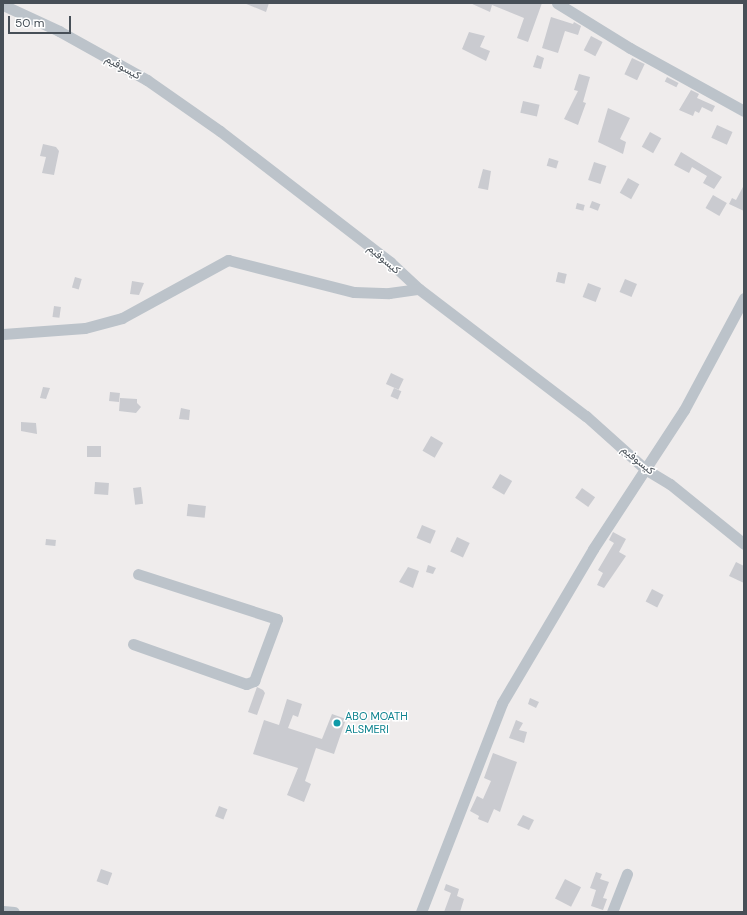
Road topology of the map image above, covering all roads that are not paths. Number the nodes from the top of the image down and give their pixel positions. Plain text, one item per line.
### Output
1 (557, 3) edge
2 (3, 5) edge
3 (744, 111) edge
4 (419, 289) junction
5 (744, 298) edge
6 (3, 334) edge
7 (645, 469) junction
8 (744, 544) edge
9 (138, 574) dead end
10 (133, 644) dead end
11 (627, 874) dead end
12 (3, 911) edge
13 (14, 912) edge
14 (421, 912) edge
15 (612, 912) edge

1 - 3 street
2 - 4 street, كيسوفيم
4 - 6 street
4 - 7 street, كيسوفيم
5 - 7 street
7 - 8 street, كيسوفيم
7 - 14 street
9 - 10 street
11 - 15 street
12 - 13 street

